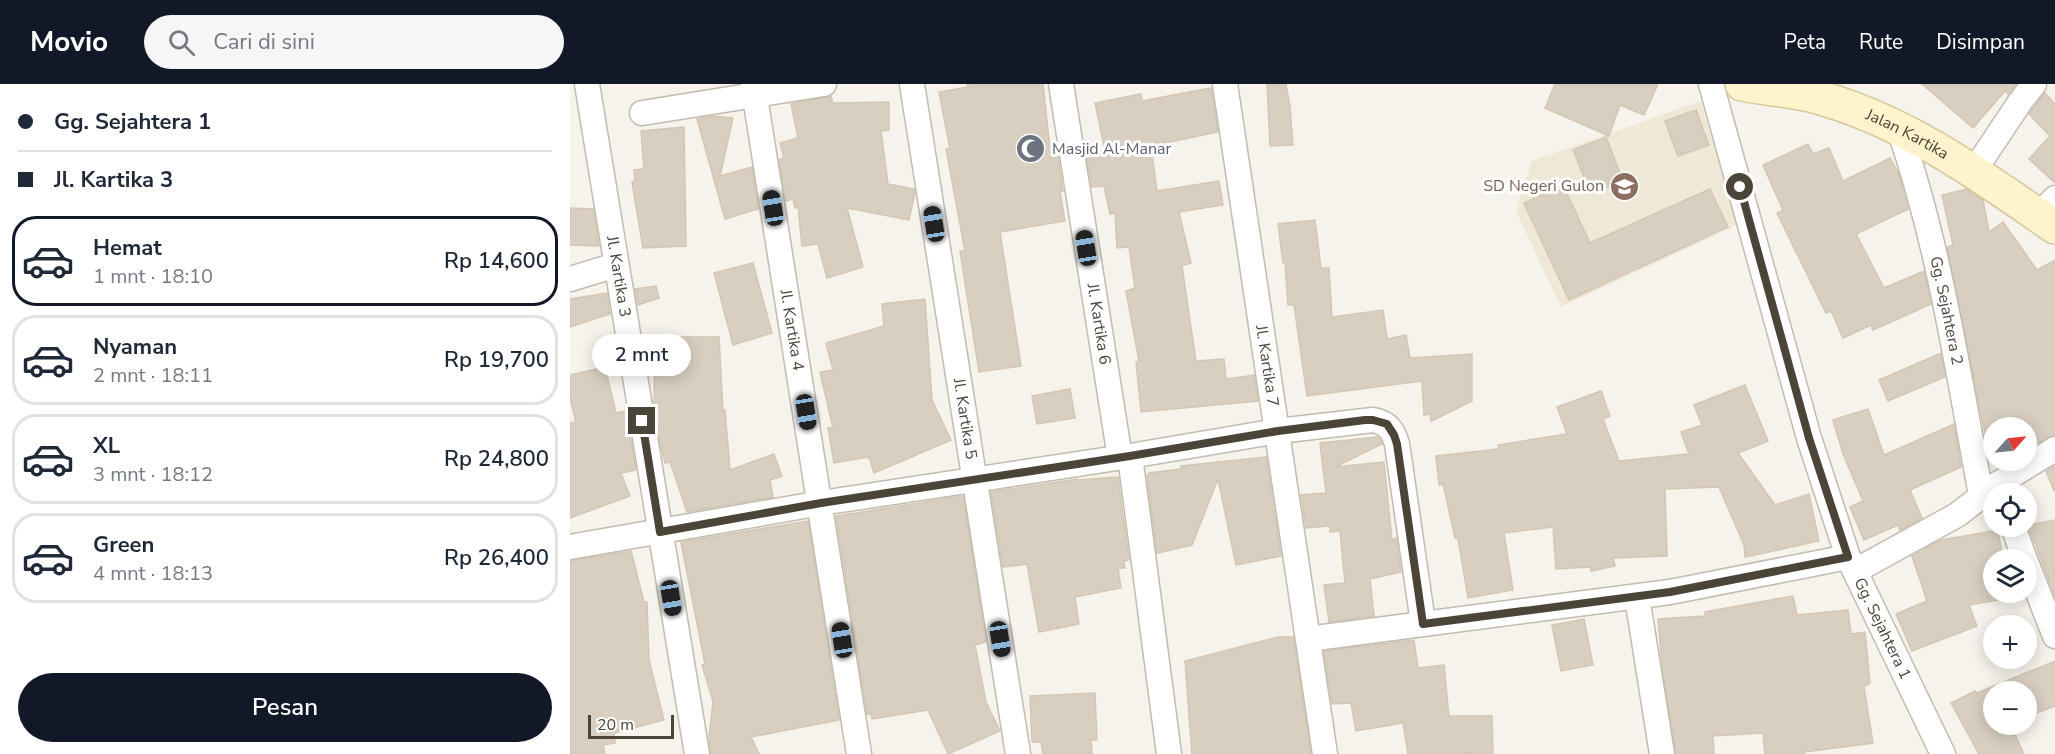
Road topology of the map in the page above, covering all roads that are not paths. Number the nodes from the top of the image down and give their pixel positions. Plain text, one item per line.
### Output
1 (587, 84) edge
2 (824, 84) edge
3 (912, 84) edge
4 (1061, 84) edge
5 (1225, 84) edge
6 (1711, 84) edge
7 (1742, 84) edge
8 (2034, 84) edge
9 (754, 89) edge
10 (1820, 90) edge
11 (642, 113) dead end
12 (1899, 129) junction
13 (1974, 171) junction
14 (2050, 214) edge
15 (616, 265) junction
16 (570, 279) edge
17 (1278, 431) junction
18 (2055, 449) edge
19 (1125, 457) junction
20 (974, 479) junction
21 (1990, 483) edge
22 (2004, 483) edge
23 (1983, 497) edge
24 (821, 503) junction
25 (660, 532) junction
26 (570, 547) edge
27 (1851, 564) junction
28 (2037, 589) edge
29 (1636, 597) junction
30 (1423, 624) junction
31 (2055, 636) edge
32 (1308, 639) junction
33 (697, 754) edge
34 (859, 754) edge
35 (1018, 754) edge
36 (1169, 754) edge
37 (1325, 754) edge
38 (1662, 754) edge
39 (1943, 754) edge

1 - 15 street, Jl. Kartika 3
2 - 9 street
3 - 20 street, Jl. Kartika 5
4 - 19 street, Jl. Kartika 6
5 - 17 street, Jl. Kartika 7
6 - 27 street, Gg. Sejahtera 1
7 - 10 street, Jalan Kartika
8 - 13 street
9 - 11 street
9 - 24 street, Jl. Kartika 4
10 - 12 street, Jalan Kartika
12 - 13 street, Jalan Kartika
12 - 21 street, Gg. Sejahtera 2
13 - 14 street, Jalan Kartika
15 - 16 street
15 - 25 street, Jl. Kartika 3
17 - 19 street
17 - 30 street
17 - 32 street, Jl. Kartika 7
18 - 22 street
19 - 20 street
19 - 36 street, Jl. Kartika 6
20 - 24 street
20 - 35 street, Jl. Kartika 5
23 - 27 street
24 - 25 street
24 - 34 street, Jl. Kartika 4
25 - 26 street
25 - 33 street, Jl. Kartika 3
27 - 29 street
27 - 39 street, Gg. Sejahtera 1
28 - 31 street
29 - 30 street
29 - 38 street
30 - 32 street
32 - 37 street, Jl. Kartika 7

